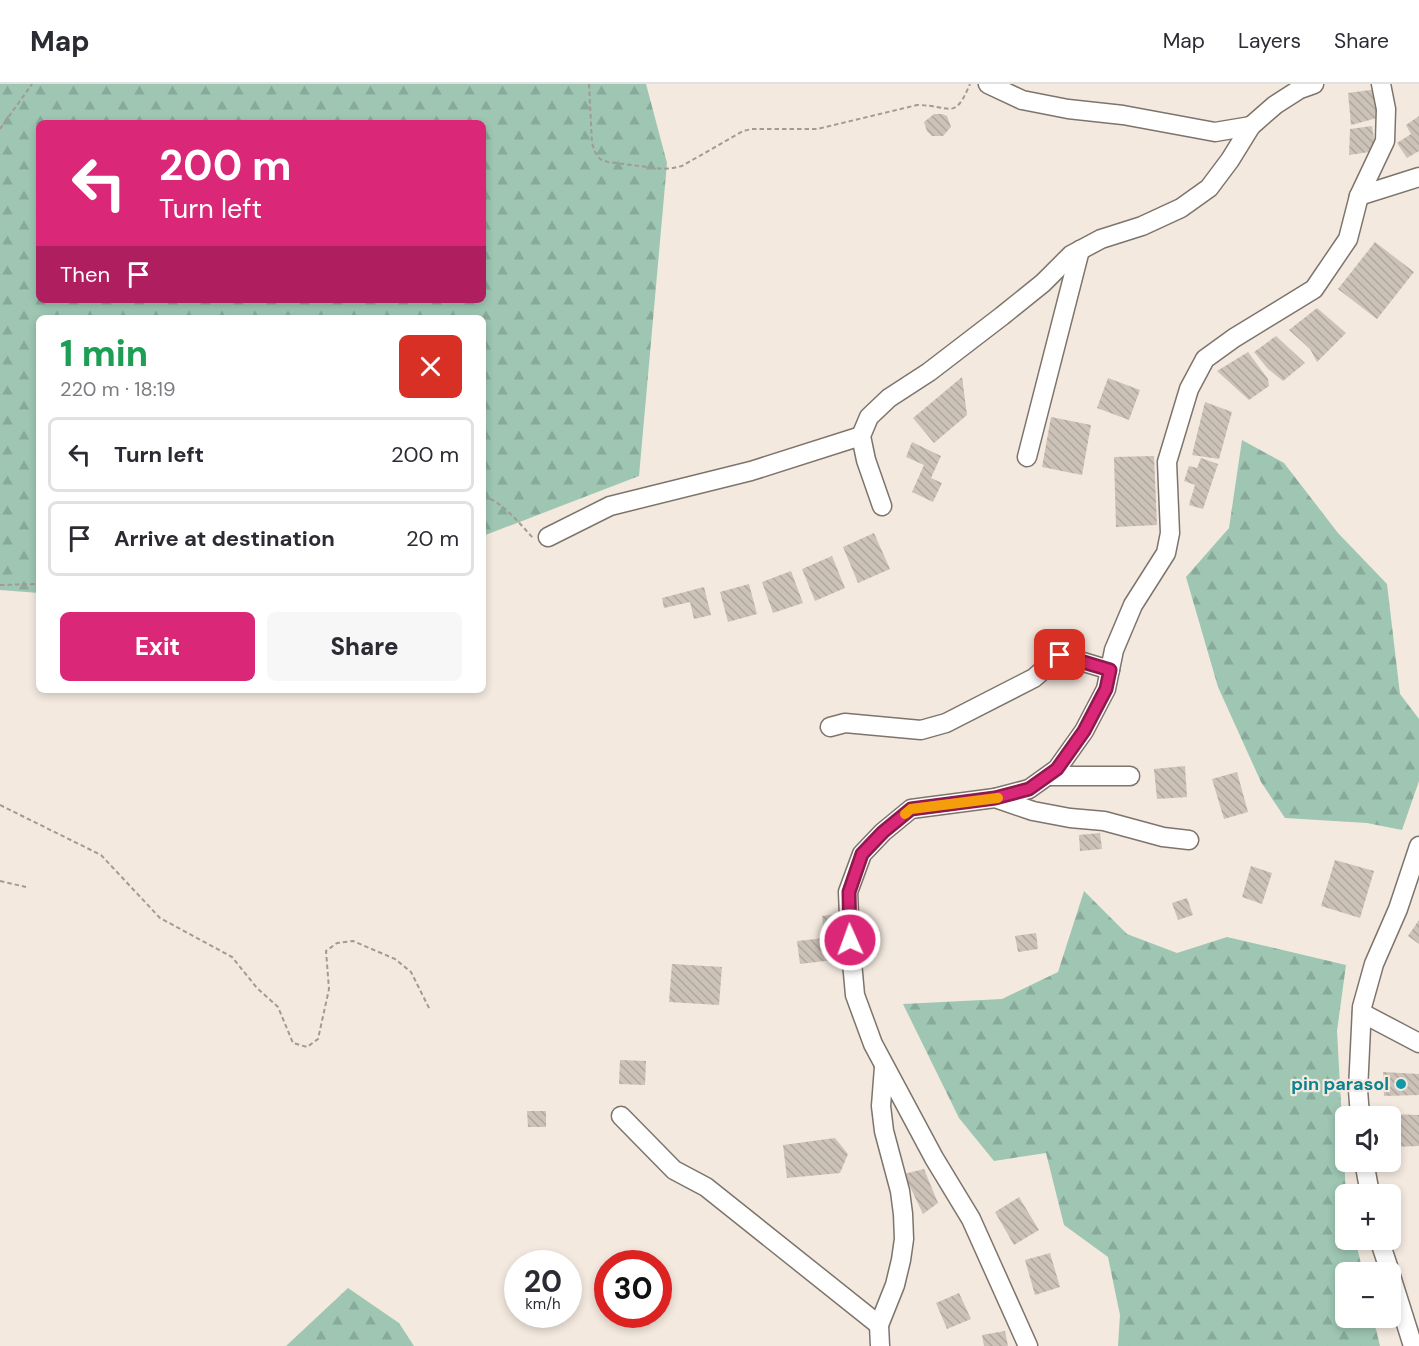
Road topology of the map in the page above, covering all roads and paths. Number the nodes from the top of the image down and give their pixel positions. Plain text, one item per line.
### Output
1 (32, 84) edge
2 (589, 84) edge
3 (970, 84) edge
4 (988, 84) edge
5 (1314, 84) edge
6 (1381, 84) edge
7 (1251, 126) junction
8 (0, 129) edge
9 (1419, 177) edge
10 (1359, 196) junction
11 (1080, 250) junction
12 (861, 436) junction
13 (1028, 457) dead end
14 (486, 497) edge
15 (882, 506) dead end
16 (548, 537) joint
17 (36, 584) edge
18 (0, 585) edge
19 (1110, 670) junction
20 (830, 727) dead end
21 (1048, 776) junction
22 (1130, 776) dead end
23 (995, 798) junction
24 (0, 805) edge
25 (1189, 840) dead end
26 (1419, 846) edge
27 (0, 881) edge
28 (26, 887) dead end
29 (430, 1010) dead end
30 (1362, 1013) junction
31 (1419, 1043) edge
32 (884, 1067) junction
33 (1359, 1106) edge
34 (621, 1116) dead end
35 (1401, 1308) edge
36 (879, 1325) junction
37 (880, 1346) edge
38 (1028, 1346) edge
39 (1413, 1346) edge

1 - 8 path
2 - 3 path
4 - 7 street
5 - 7 street
6 - 10 street
7 - 11 street
9 - 10 street
10 - 19 street
11 - 12 street
11 - 13 street
12 - 15 street
12 - 16 street
14 - 16 path
17 - 18 path
19 - 20 street
19 - 21 street
21 - 22 street
21 - 23 street
23 - 25 street
23 - 32 street
24 - 29 path
26 - 30 street
27 - 28 path
30 - 31 street
30 - 33 street
32 - 36 street
32 - 38 street
34 - 36 street
35 - 39 street
36 - 37 street

